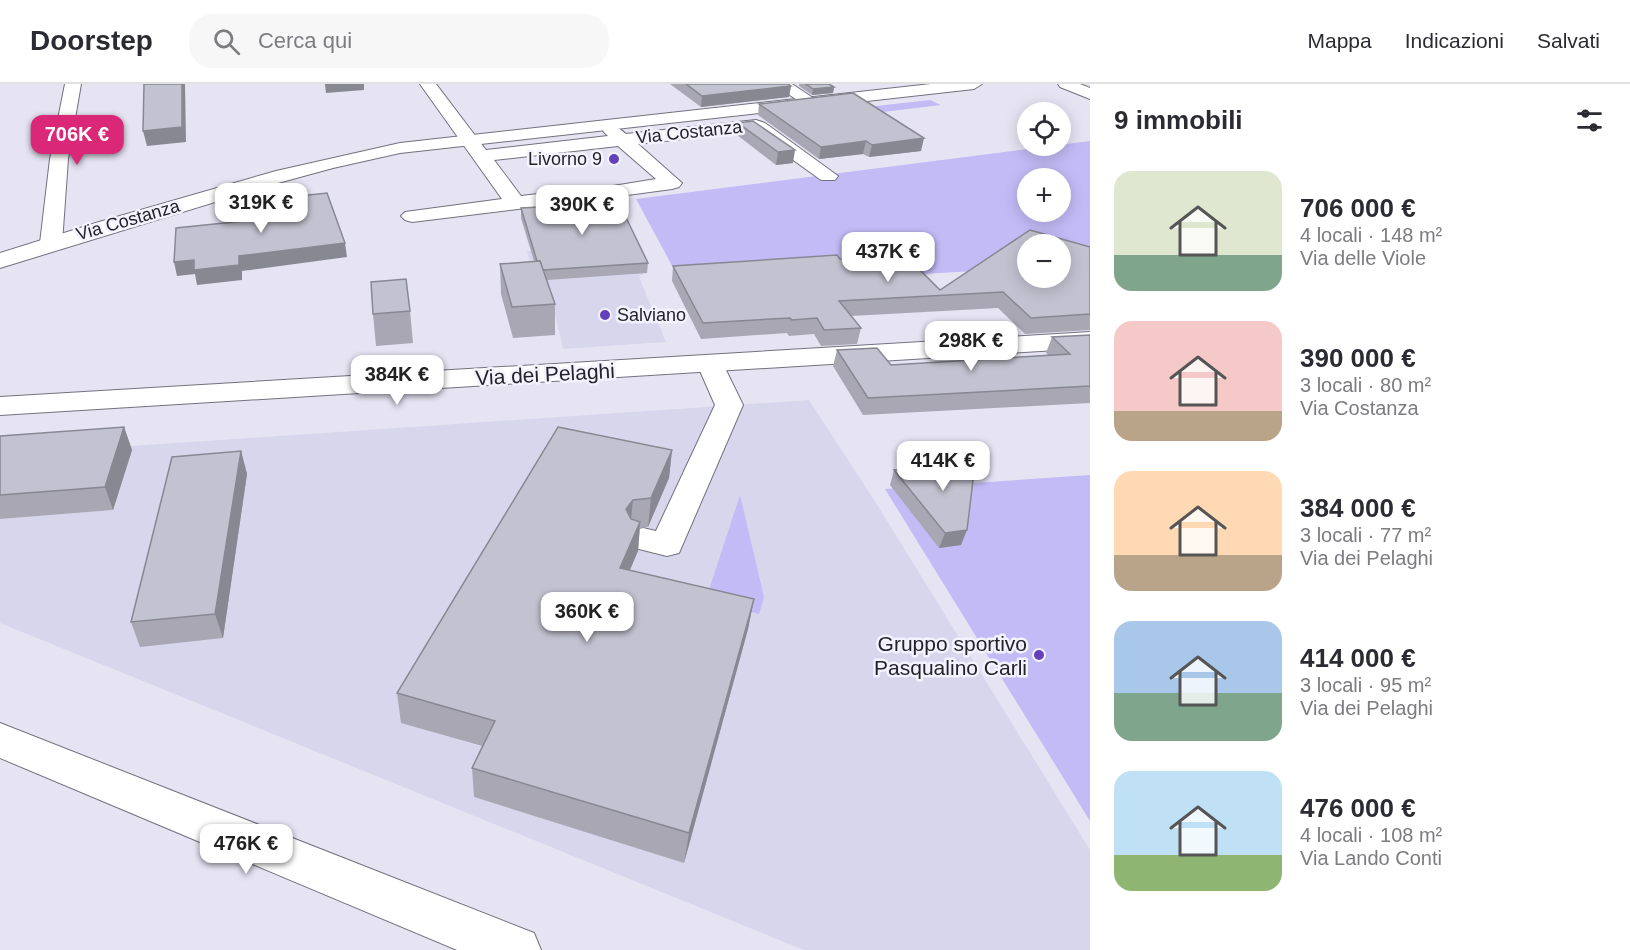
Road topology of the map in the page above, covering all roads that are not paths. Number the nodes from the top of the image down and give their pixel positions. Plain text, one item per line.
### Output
1 (73, 84) edge
2 (428, 84) edge
3 (781, 84) edge
4 (974, 84) edge
5 (1066, 84) edge
6 (948, 85) edge
7 (1090, 94) edge
8 (811, 102) junction
9 (735, 110) junction
10 (605, 125) junction
11 (756, 125) junction
12 (622, 140) junction
13 (474, 148) junction
14 (828, 176) dead end
15 (620, 190) dead end
16 (590, 194) dead end
17 (516, 203) junction
18 (412, 216) dead end
19 (51, 243) junction
20 (0, 261) edge
21 (1090, 339) edge
22 (710, 364) junction
23 (0, 406) edge
24 (658, 525) dead end
25 (0, 740) edge
26 (516, 950) edge

1 - 19 street
2 - 13 street
3 - 8 street
4 - 6 street, Via Costanza
5 - 7 street
6 - 8 street, Via Costanza
8 - 9 street, Via Costanza
9 - 10 street, Via Costanza
9 - 11 street, Via Costanza
10 - 12 street, Via Costanza
10 - 13 street, Via Costanza
11 - 12 street, Via Costanza
11 - 14 street, Via Costanza
12 - 13 street, Via Costanza
12 - 15 street, Via Costanza
13 - 17 street
13 - 19 street, Via Costanza
16 - 17 street
17 - 18 street
19 - 20 street, Via Costanza
21 - 22 street, Via dei Pelaghi
22 - 23 street, Via dei Pelaghi
22 - 24 street
25 - 26 street

